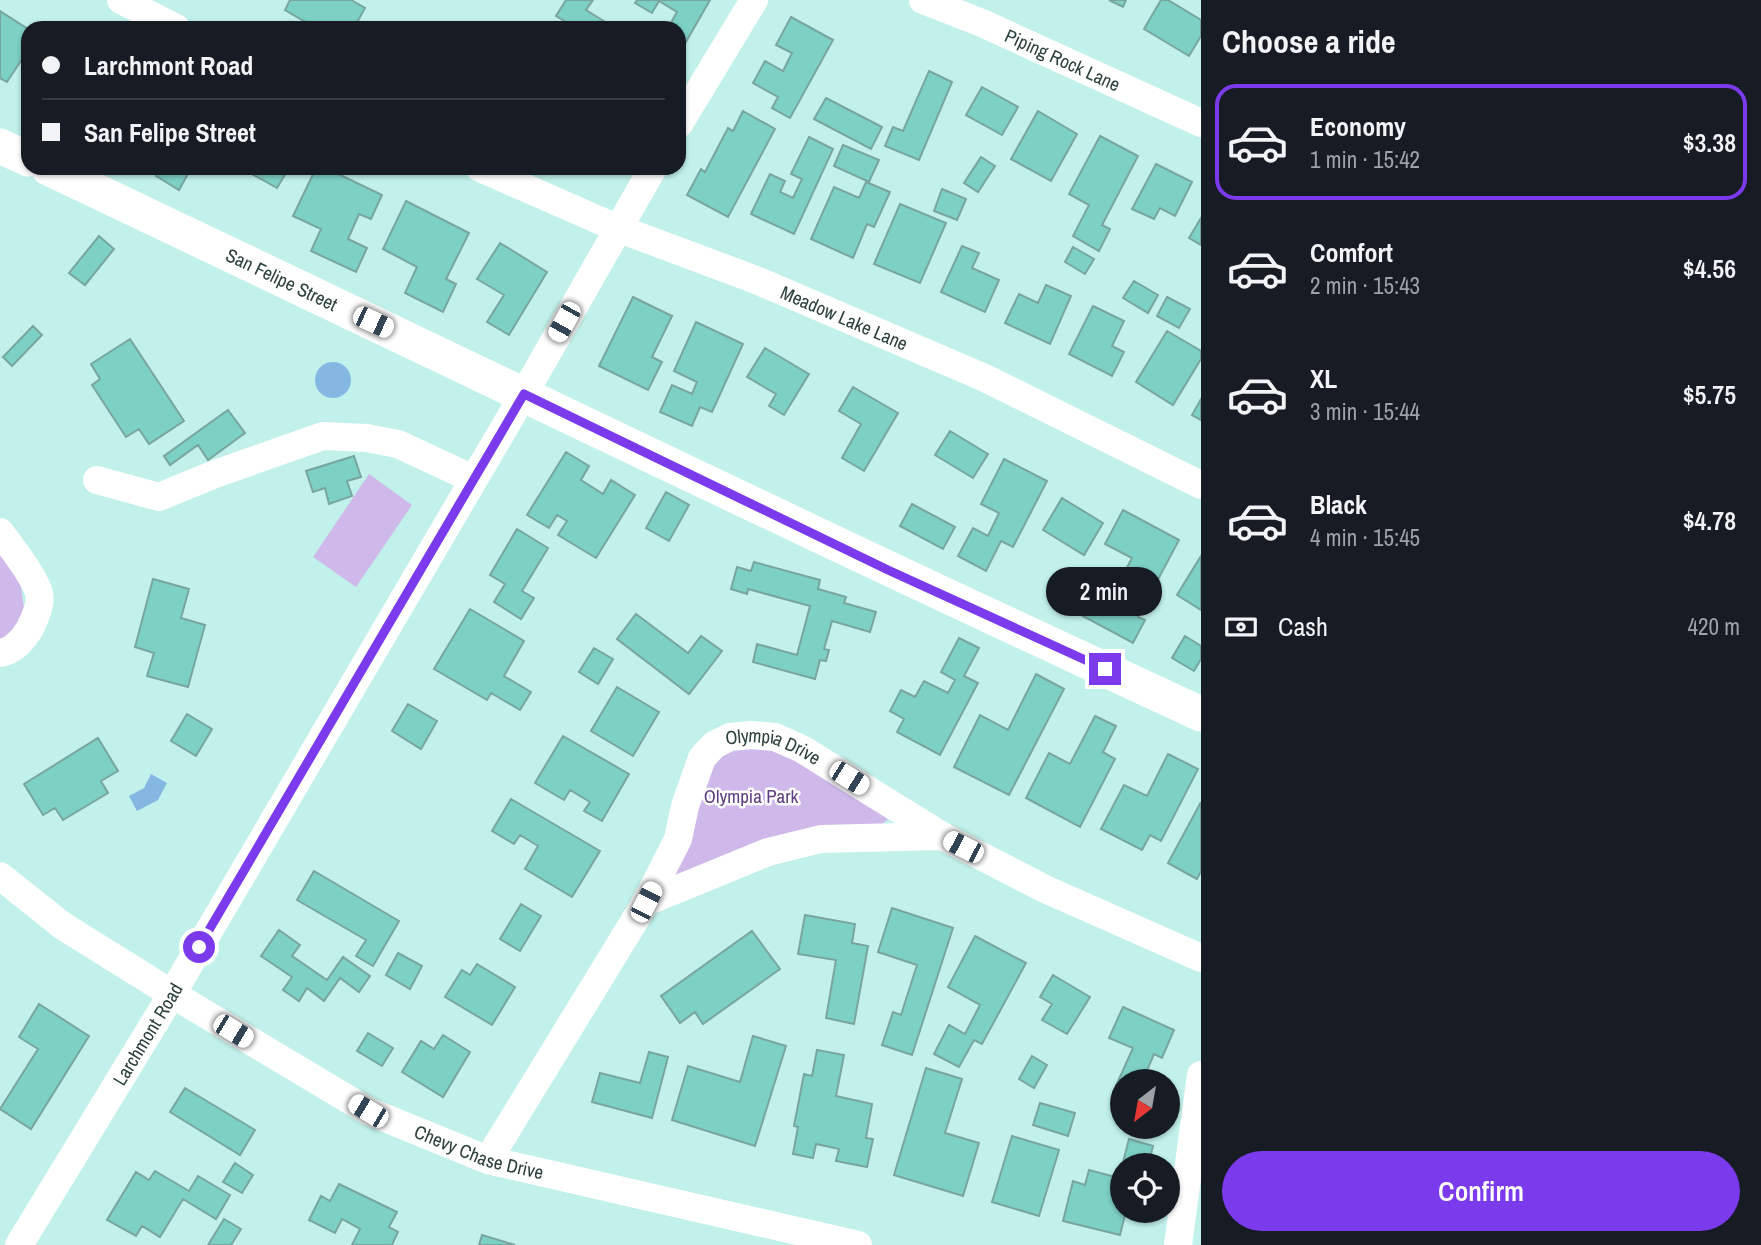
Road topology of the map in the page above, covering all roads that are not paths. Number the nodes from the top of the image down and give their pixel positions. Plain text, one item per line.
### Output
1 (121, 0) edge
2 (754, 0) edge
3 (923, 0) edge
4 (162, 21) edge
5 (686, 112) edge
6 (1201, 123) edge
7 (0, 146) edge
8 (21, 156) edge
9 (63, 175) edge
10 (496, 175) edge
11 (649, 175) edge
12 (617, 228) junction
13 (524, 394) junction
14 (97, 480) dead end
15 (473, 480) junction
16 (1201, 485) edge
17 (0, 532) edge
18 (0, 653) edge
19 (1201, 713) edge
20 (942, 836) junction
21 (0, 876) edge
22 (646, 902) junction
23 (1201, 958) edge
24 (172, 994) junction
25 (1201, 1075) edge
26 (488, 1160) junction
27 (19, 1245) edge
28 (858, 1245) edge
29 (1178, 1245) edge

1 - 4 street
2 - 5 street
3 - 6 street, Piping Rock Lane
7 - 8 main road
9 - 13 main road, San Felipe Street
10 - 12 street, Meadow Lake Lane
11 - 12 street, Larchmont Road
12 - 13 street, Larchmont Road
12 - 16 street, Meadow Lake Lane
13 - 15 street, Larchmont Road
13 - 19 main road, San Felipe Street
14 - 15 street
15 - 24 street, Larchmont Road
17 - 18 street
20 - 22 street, Olympia Drive
20 - 22 street, Olympia Drive
20 - 23 street, Olympia Drive
21 - 24 street, Chevy Chase Drive
22 - 26 street, Olympia Drive
24 - 26 street, Chevy Chase Drive
24 - 27 street, Larchmont Road
25 - 29 street
26 - 28 street, Chevy Chase Drive

